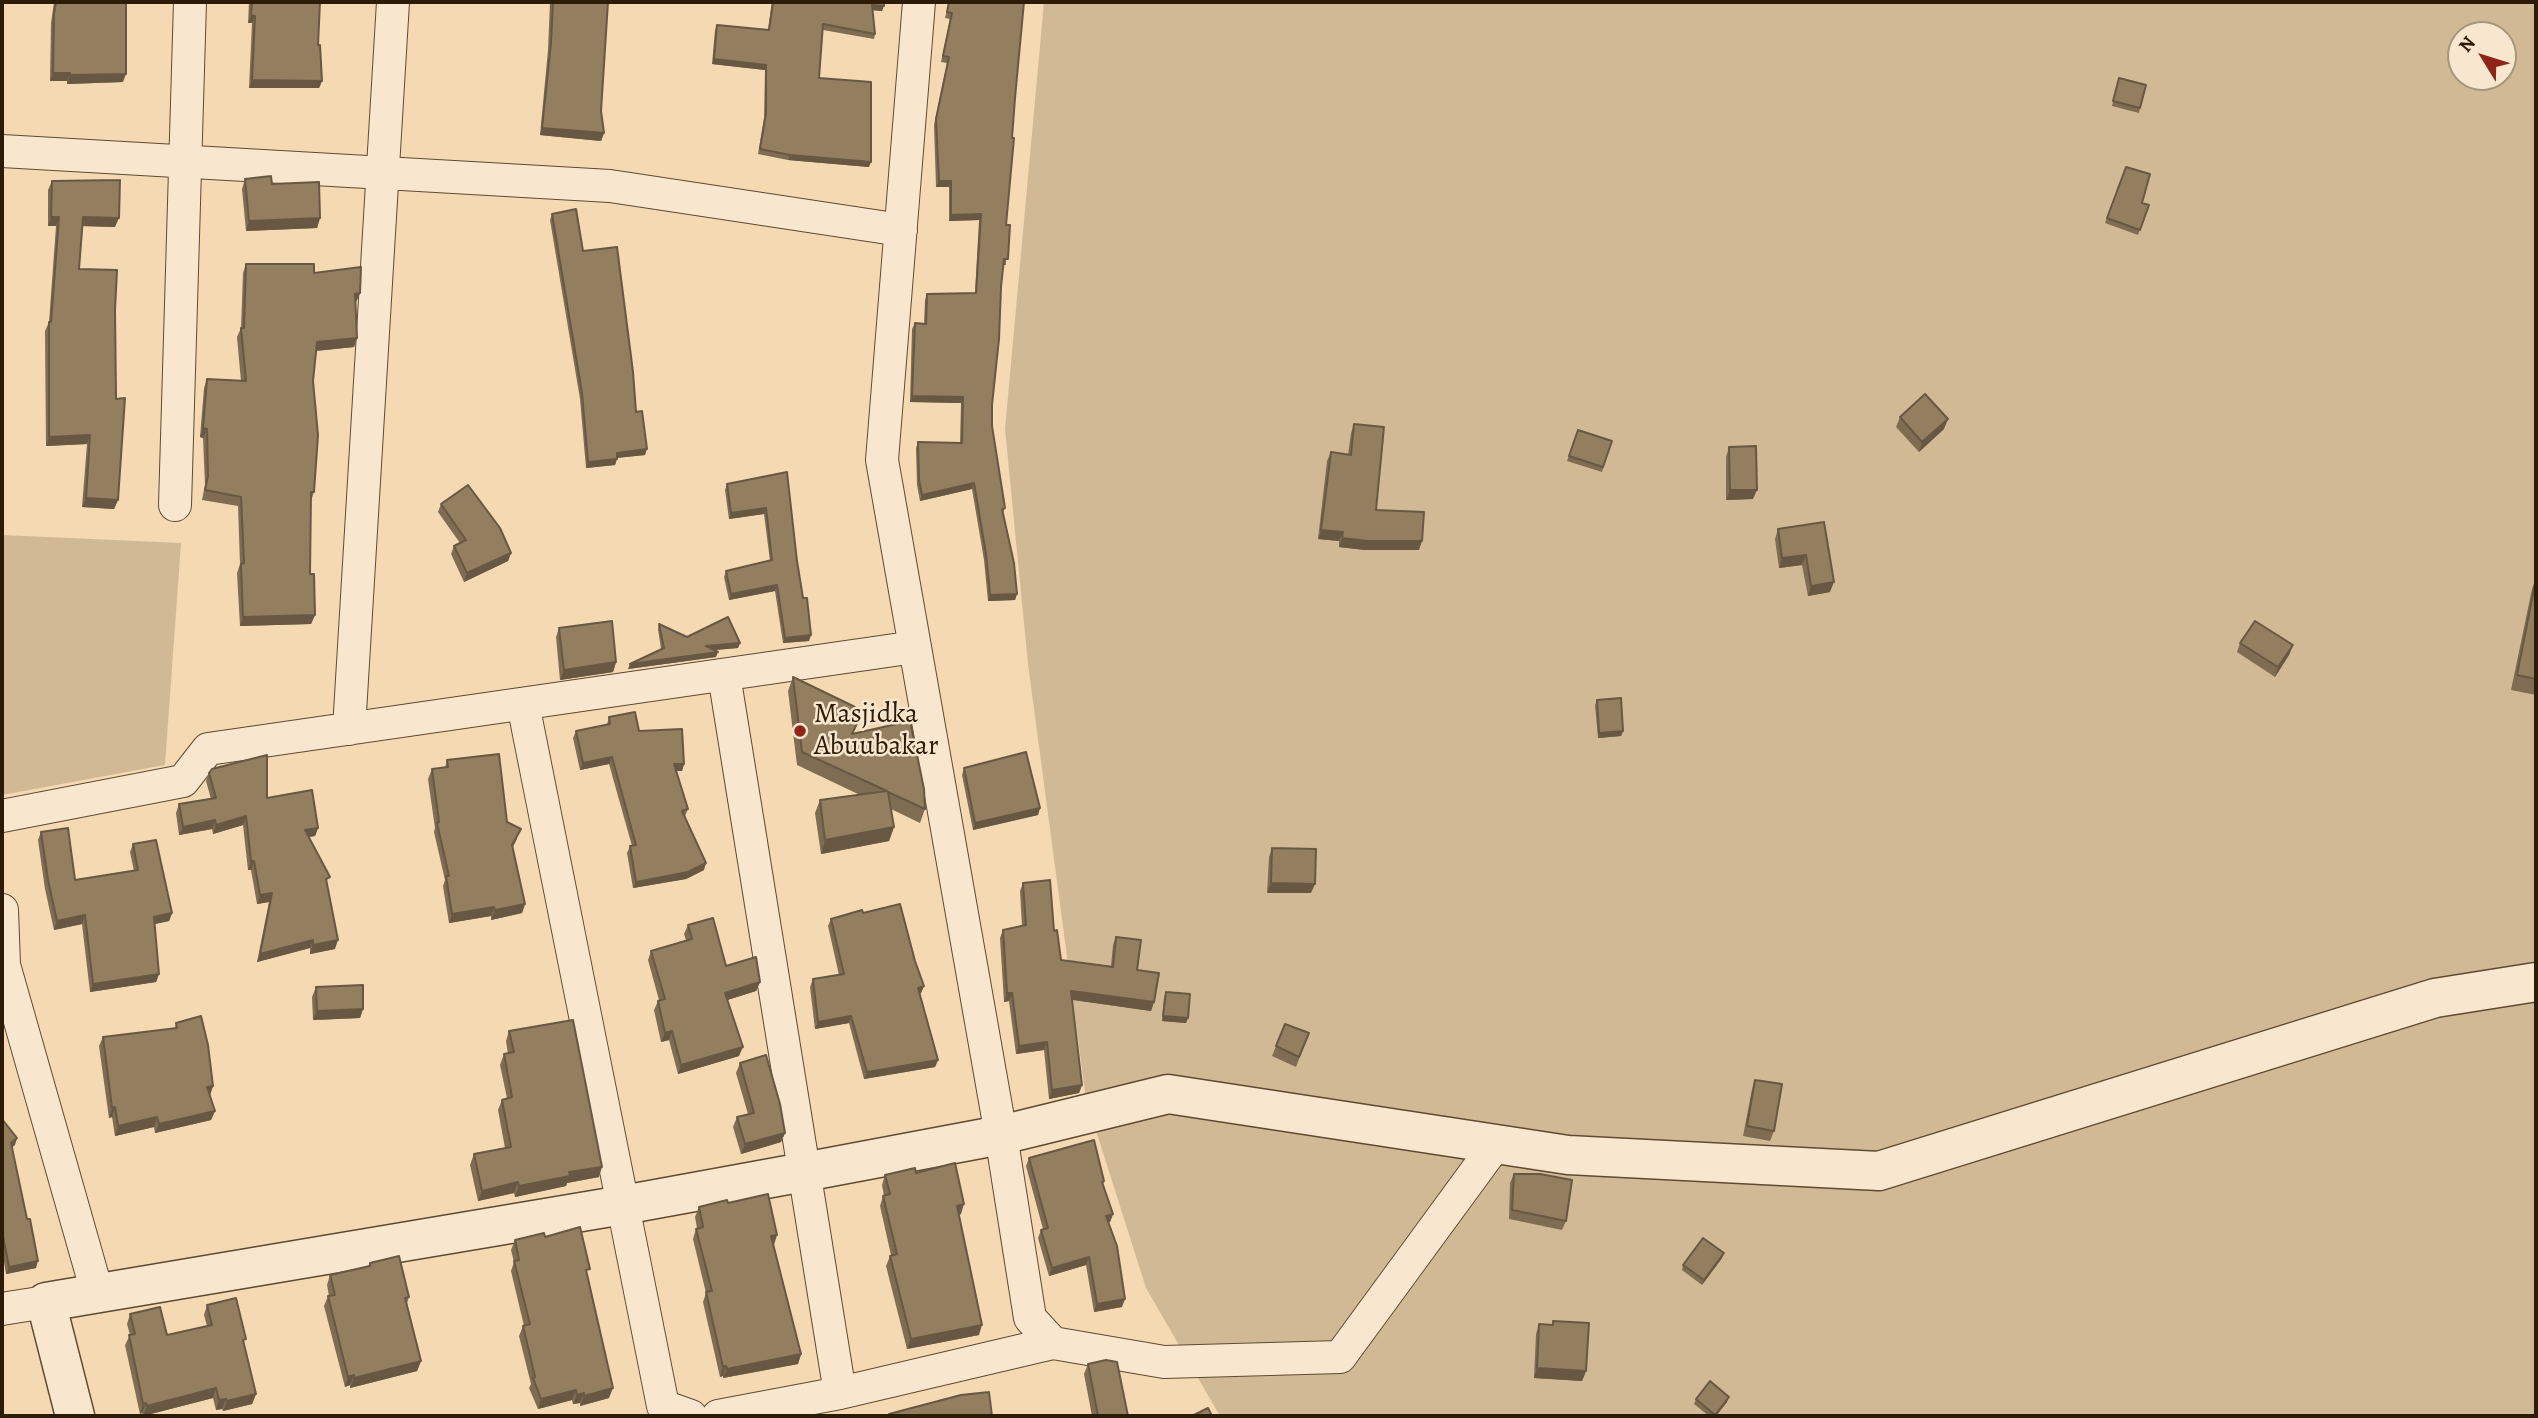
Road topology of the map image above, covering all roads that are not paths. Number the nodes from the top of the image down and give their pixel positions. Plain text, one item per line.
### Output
1 (190, 2) edge
2 (393, 2) edge
3 (919, 2) edge
4 (2, 151) edge
5 (185, 162) junction
6 (383, 173) junction
7 (901, 230) junction
8 (175, 505) dead end
9 (915, 647) junction
10 (724, 675) junction
11 (523, 704) junction
12 (349, 729) junction
13 (2, 816) edge
14 (2, 910) edge
15 (2536, 982) edge
16 (1001, 1135) junction
17 (1496, 1144) junction
18 (804, 1172) junction
19 (623, 1205) junction
20 (97, 1292) junction
21 (46, 1302) junction
22 (2, 1309) edge
23 (1053, 1343) junction
24 (840, 1394) junction
25 (75, 1416) edge
26 (691, 1416) edge
27 (718, 1416) edge

1 - 5 street
2 - 6 street
3 - 7 street
4 - 5 street
5 - 6 street
5 - 8 street
6 - 7 street
6 - 12 street
7 - 9 street
9 - 10 street
9 - 16 street
10 - 11 street
10 - 18 street
11 - 12 street
11 - 19 street
12 - 13 street
14 - 20 street
15 - 17 street
16 - 17 street
16 - 18 street
16 - 23 street
17 - 23 street
18 - 19 street
18 - 24 street
19 - 20 street
19 - 26 street
20 - 21 street
21 - 22 street
21 - 25 street
23 - 24 street
24 - 27 street

